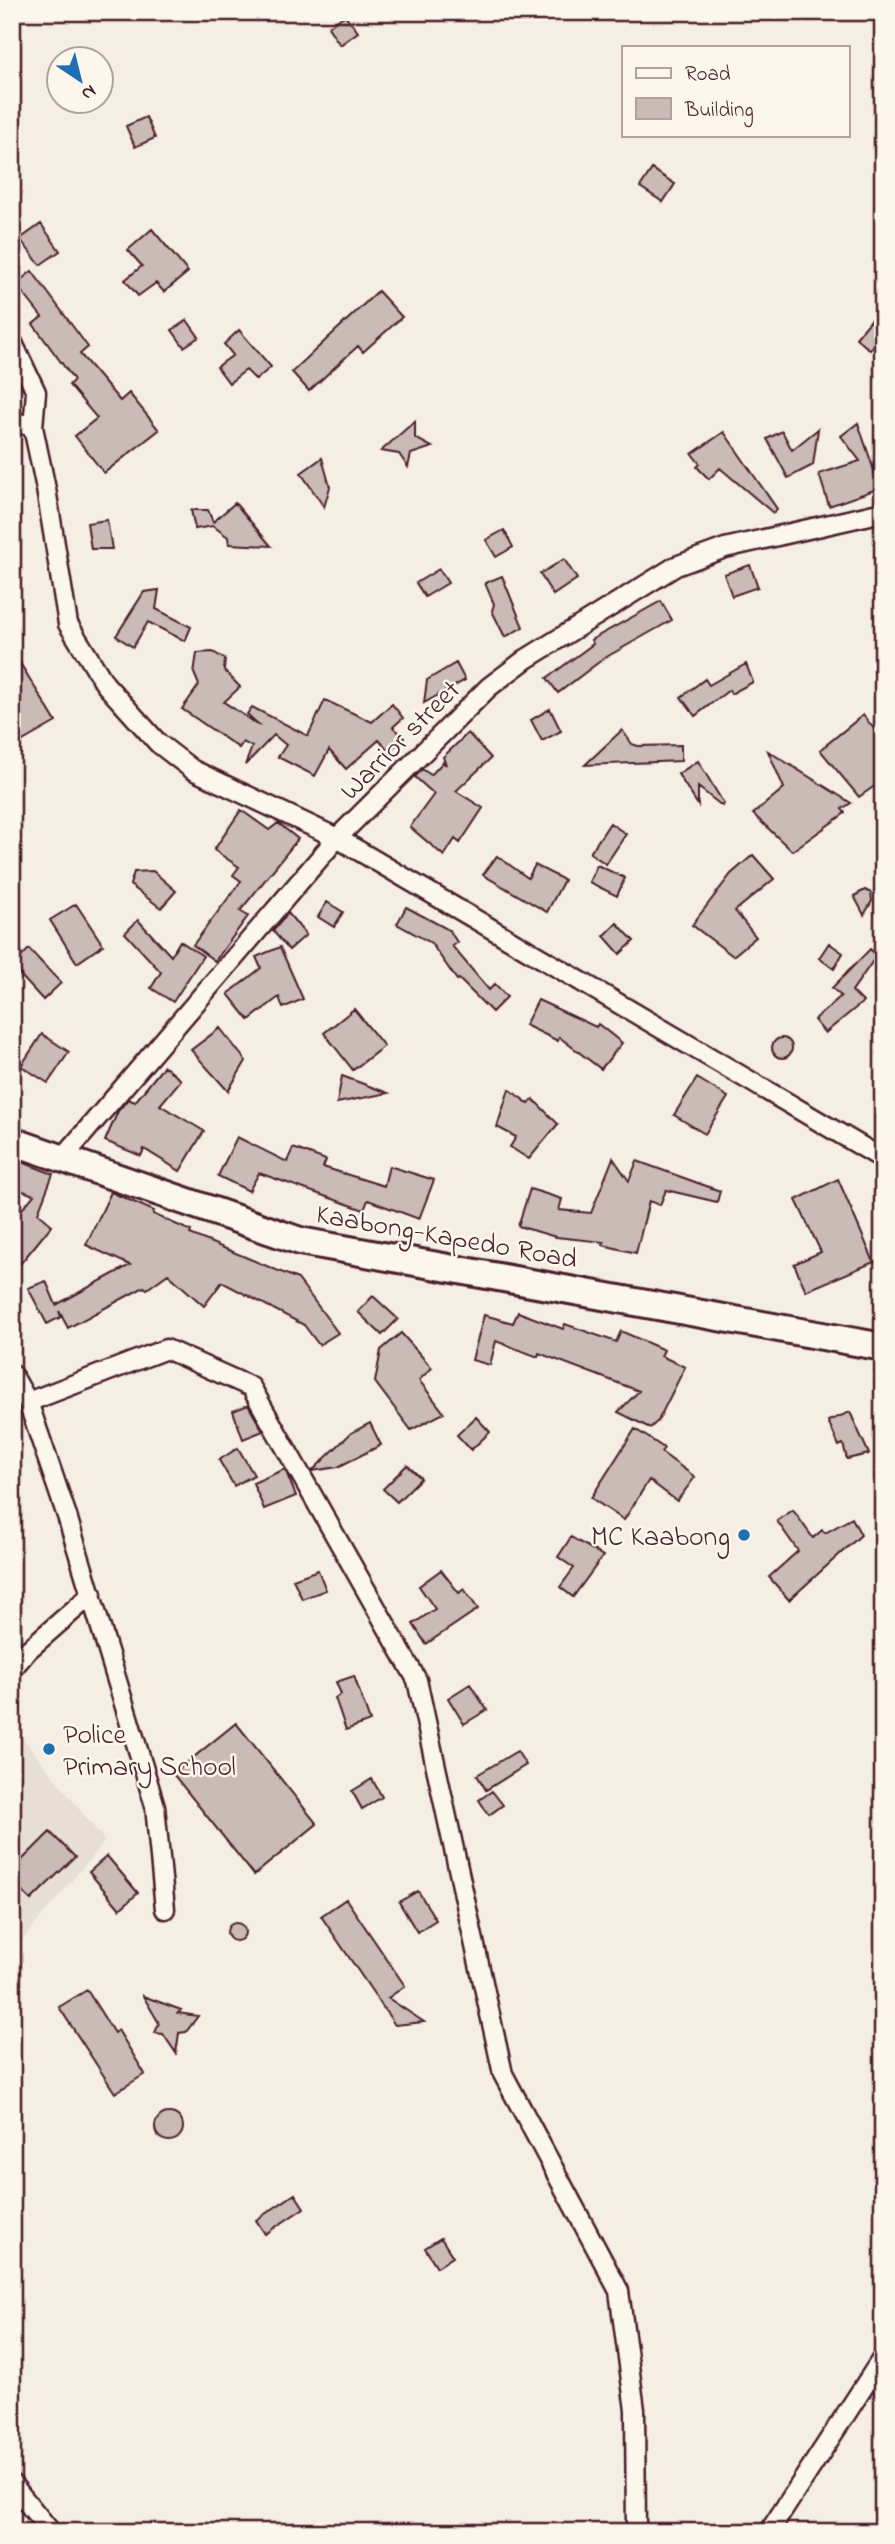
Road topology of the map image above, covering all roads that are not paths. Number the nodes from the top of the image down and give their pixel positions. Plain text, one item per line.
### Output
1 (12, 341) edge
2 (12, 421) edge
3 (33, 427) junction
4 (883, 512) edge
5 (337, 838) junction
6 (12, 1140) edge
7 (883, 1159) edge
8 (61, 1160) junction
9 (883, 1347) edge
10 (12, 1374) edge
11 (28, 1402) junction
12 (92, 1594) junction
13 (12, 1669) edge
14 (164, 1909) dead end
15 (883, 2357) edge
16 (12, 2484) edge
17 (51, 2532) edge
18 (635, 2532) edge
19 (769, 2532) edge

1 - 3 street
2 - 3 street
3 - 5 street
4 - 5 street, Warrior street
5 - 7 street
5 - 8 street, Warrior street
6 - 8 main road, Kaabong-Kapedo Road
8 - 9 main road, Kaabong-Kapedo Road
10 - 11 street
11 - 12 street
11 - 18 street
12 - 13 street
12 - 14 street
15 - 19 street
16 - 17 street

